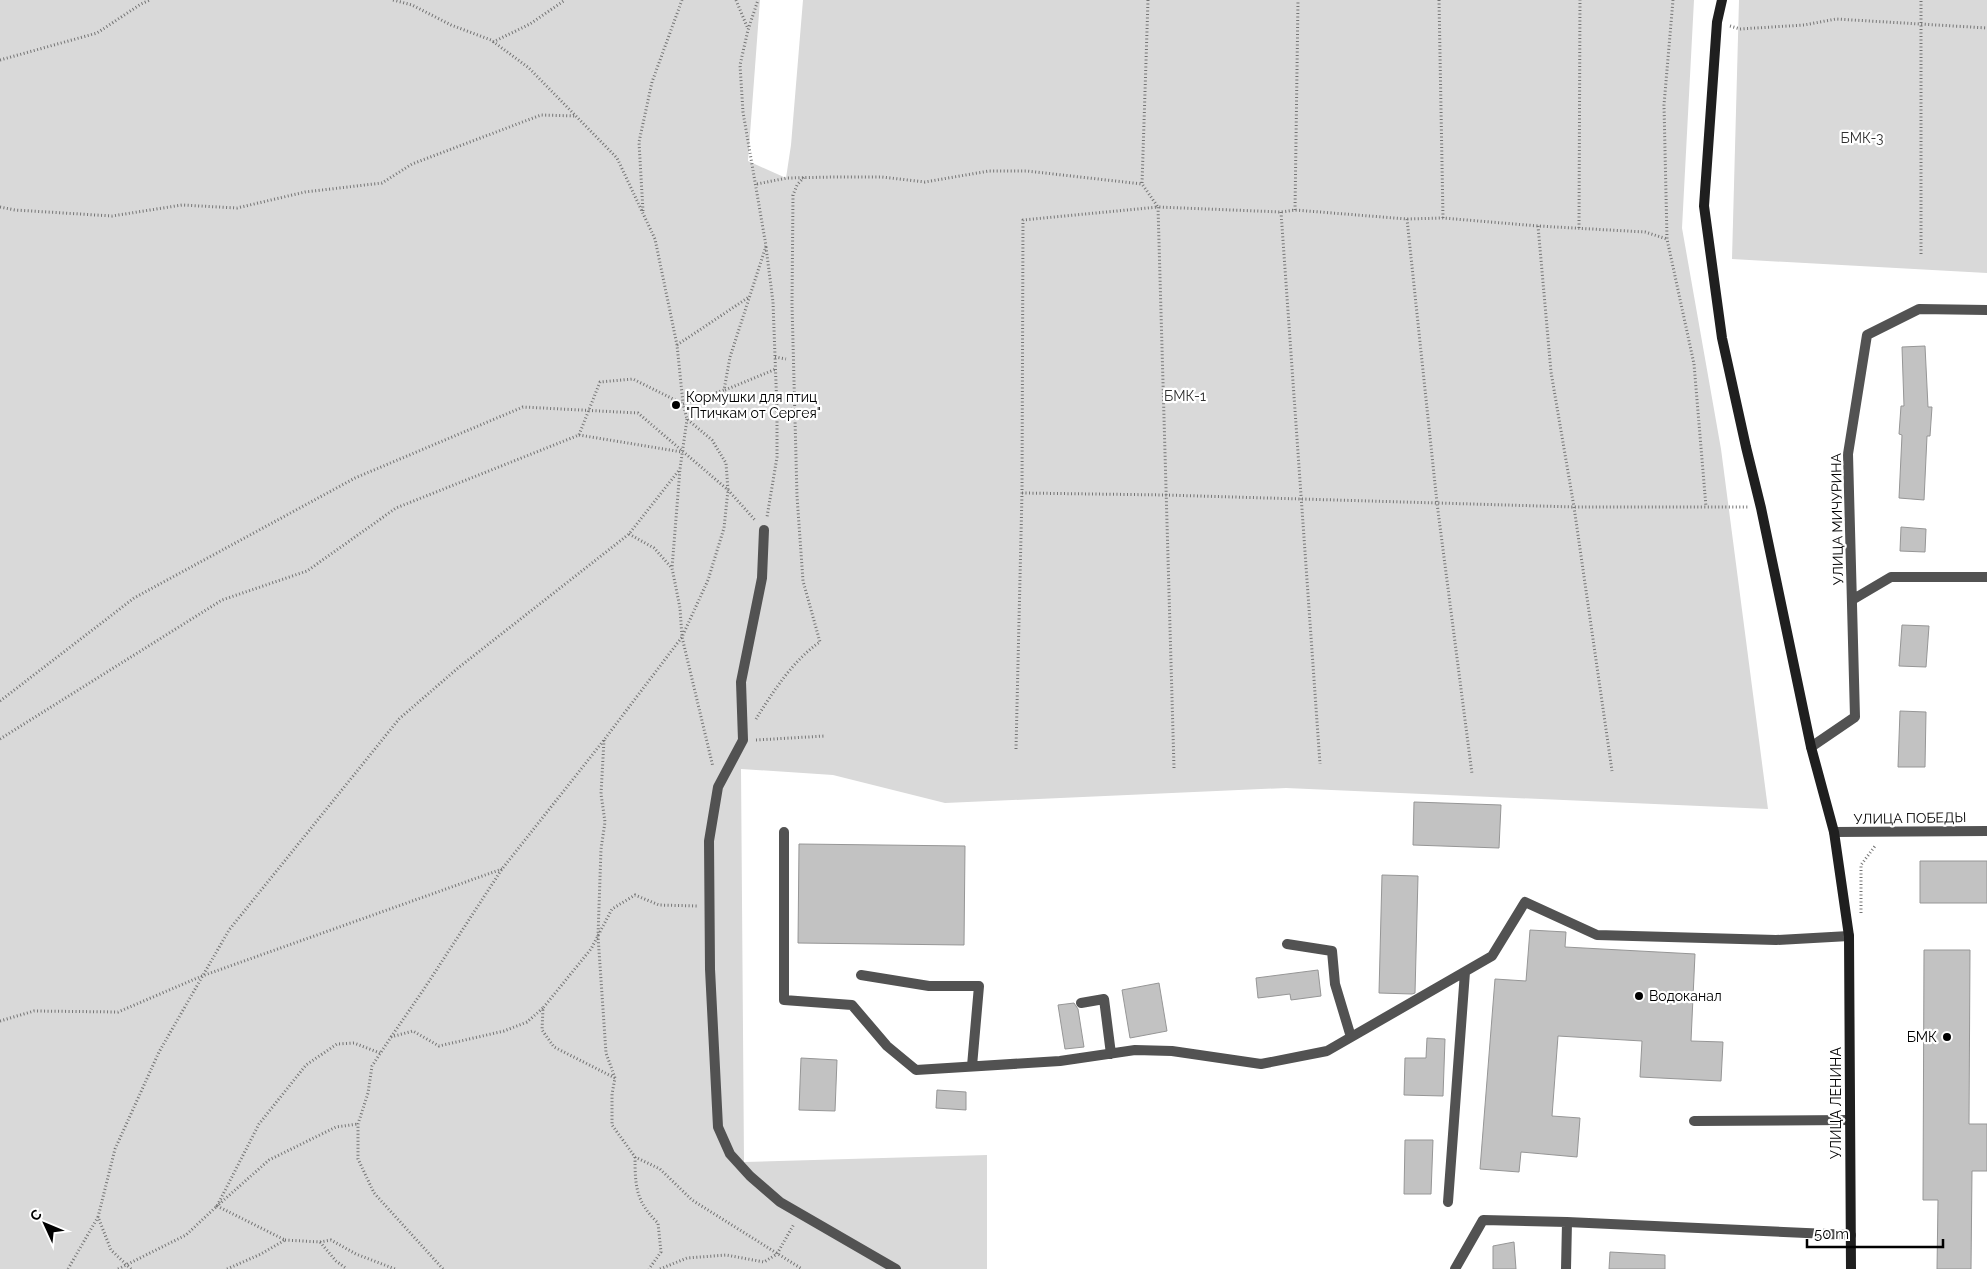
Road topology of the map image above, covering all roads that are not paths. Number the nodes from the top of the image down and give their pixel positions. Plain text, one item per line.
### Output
1 (1722, 0) edge
2 (1987, 310) edge
3 (764, 530) road end
4 (1987, 577) edge
5 (1852, 600) junction
6 (1811, 747) junction
7 (1987, 831) edge
8 (784, 832) dead end
9 (1834, 832) junction
10 (1849, 936) junction
11 (1287, 944) dead end
12 (1465, 972) junction
13 (861, 975) dead end
14 (1082, 1003) dead end
15 (1351, 1037) junction
16 (1111, 1054) junction
17 (972, 1066) junction
18 (1850, 1120) junction
19 (1694, 1121) dead end
20 (1448, 1202) dead end
21 (1567, 1222) junction
22 (1851, 1235) junction
23 (896, 1269) edge
24 (1455, 1269) edge
25 (1566, 1269) edge
26 (1851, 1269) edge

1 - 6 main road, УЛИЦА ЛЕНИНА
2 - 5 street, УЛИЦА МИЧУРИНА
3 - 23 street
4 - 5 street
5 - 6 street, УЛИЦА МИЧУРИНА
6 - 9 main road, УЛИЦА ЛЕНИНА
7 - 9 street, УЛИЦА ПОБЕДЫ
8 - 17 street
9 - 10 main road, УЛИЦА ЛЕНИНА
10 - 12 street
10 - 18 main road, УЛИЦА ЛЕНИНА
11 - 15 street
12 - 15 street
12 - 20 street
13 - 17 street
14 - 16 street
15 - 16 street
16 - 17 street
18 - 19 street
18 - 22 main road, УЛИЦА ЛЕНИНА
21 - 22 street
21 - 24 street
21 - 25 street
22 - 26 main road, УЛИЦА ЛЕНИНА

